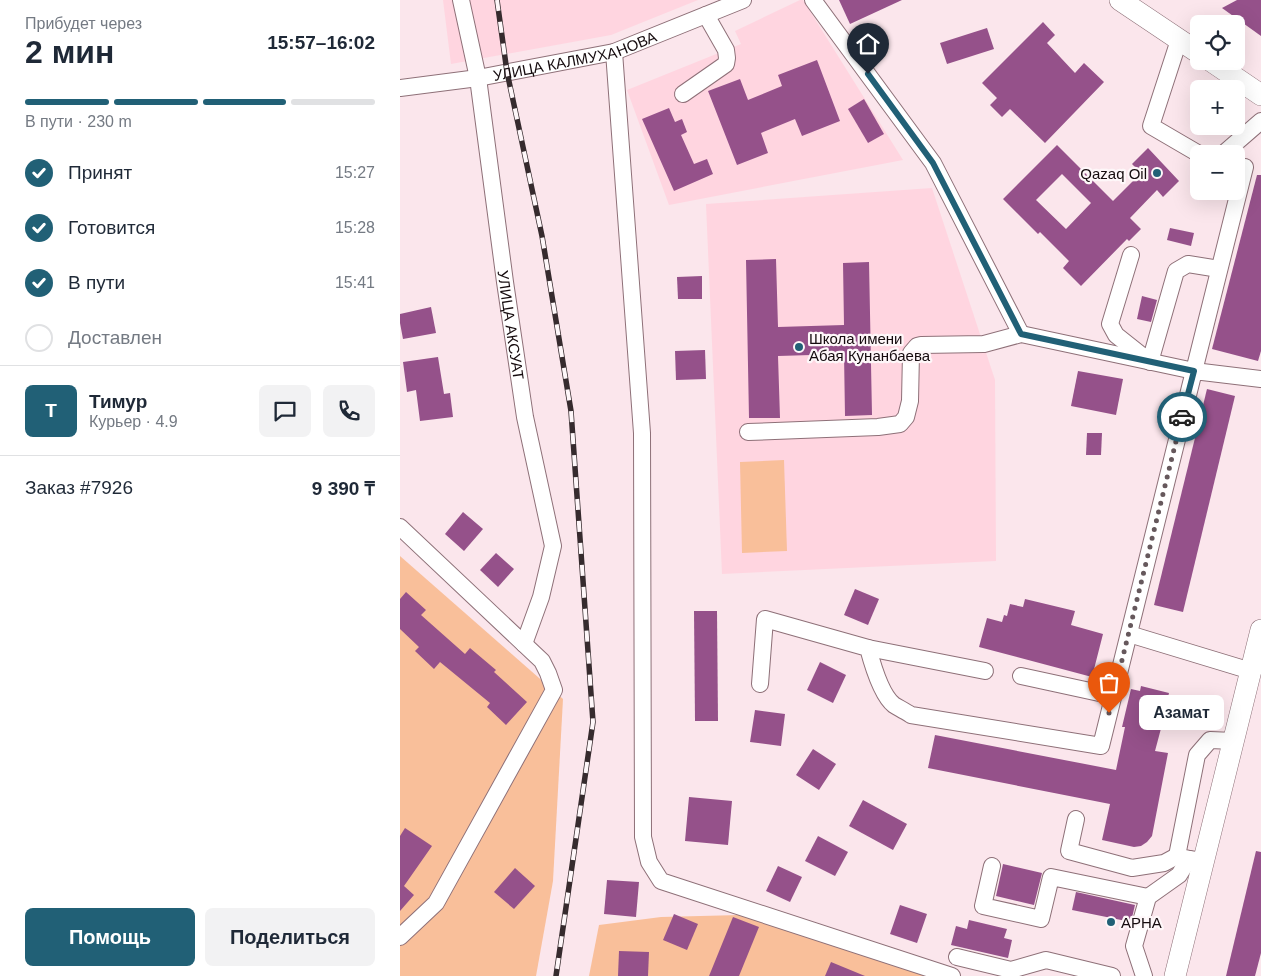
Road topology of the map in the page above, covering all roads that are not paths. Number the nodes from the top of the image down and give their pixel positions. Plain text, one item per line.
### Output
1 (461, 0) edge
2 (743, 0) edge
3 (814, 0) edge
4 (1120, 0) edge
5 (706, 15) junction
6 (1180, 40) junction
7 (1190, 47) edge
8 (614, 52) junction
9 (1224, 70) edge
10 (478, 78) junction
11 (400, 88) edge
12 (683, 94) dead end
13 (1261, 95) edge
14 (1261, 121) edge
15 (1233, 145) edge
16 (1190, 149) edge
17 (1237, 200) edge
18 (1131, 255) dead end
19 (1219, 269) junction
20 (1021, 334) junction
21 (1150, 362) junction
22 (1194, 371) junction
23 (1261, 379) edge
24 (748, 432) dead end
25 (400, 526) edge
26 (1261, 630) edge
27 (1128, 634) junction
28 (524, 644) junction
29 (868, 648) junction
30 (985, 671) dead end
31 (1250, 671) junction
32 (1022, 676) dead end
33 (760, 684) dead end
34 (1113, 696) junction
35 (1234, 741) junction
36 (1076, 819) dead end
37 (1190, 859) junction
38 (992, 866) dead end
39 (1148, 897) junction
40 (400, 937) edge
41 (957, 957) dead end
42 (952, 976) edge
43 (1112, 976) edge
44 (1144, 976) edge
45 (1175, 976) edge

1 - 10 street, УЛИЦА АКСУАТ
2 - 5 street, УЛИЦА КАЛМУХАНОВА
3 - 20 street
4 - 6 main road
5 - 8 street, УЛИЦА КАЛМУХАНОВА
5 - 12 street
6 - 7 main road
6 - 16 street
8 - 10 street, УЛИЦА КАЛМУХАНОВА
8 - 42 street
9 - 13 main road
10 - 11 street, УЛИЦА КАЛМУХАНОВА
10 - 28 street, УЛИЦА АКСУАТ
14 - 15 street
17 - 19 street
18 - 21 street
19 - 21 street
19 - 22 street
20 - 21 street
20 - 24 street
21 - 22 street
22 - 23 street
22 - 27 street
25 - 28 street
26 - 31 main road
27 - 31 street
27 - 34 street
28 - 40 street
29 - 30 street
29 - 33 street
29 - 34 street
31 - 35 main road
32 - 34 street
35 - 37 main road
35 - 37 street
36 - 37 street
37 - 39 street
37 - 45 main road
38 - 39 street
39 - 44 street
41 - 43 street

